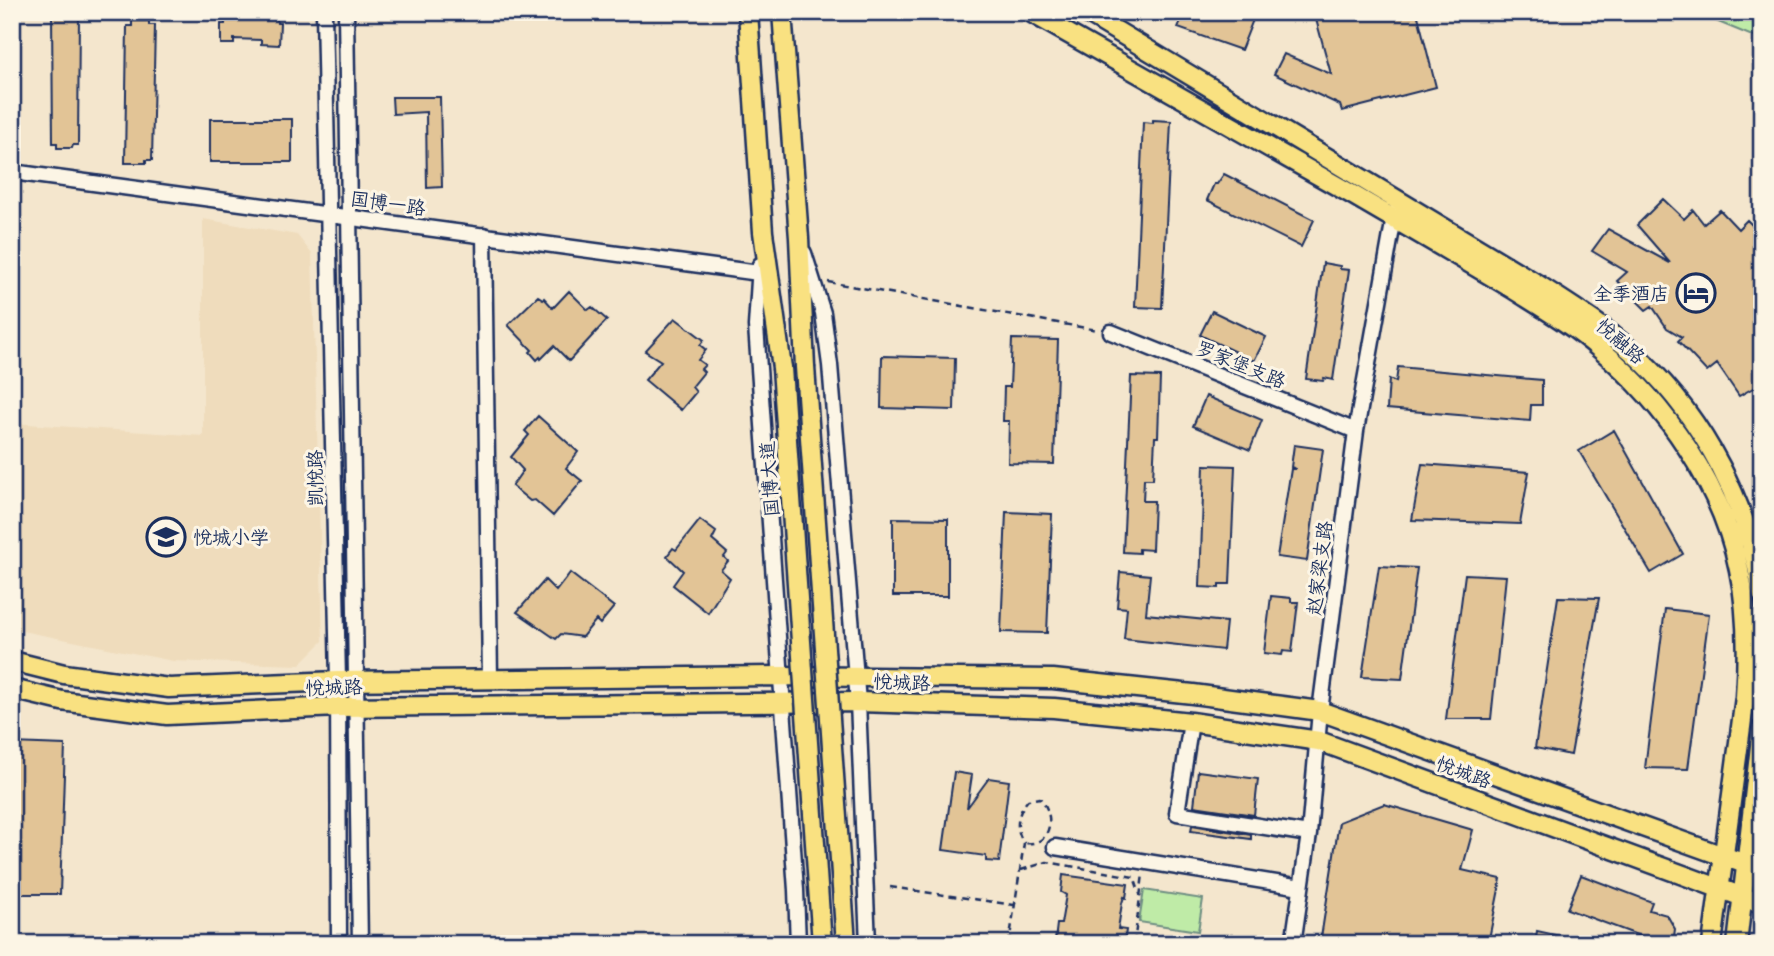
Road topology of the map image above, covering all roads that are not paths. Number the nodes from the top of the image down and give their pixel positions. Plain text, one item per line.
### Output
1 (324, 12) edge
2 (346, 12) edge
3 (747, 12) edge
4 (782, 12) edge
5 (1030, 12) edge
6 (1084, 12) edge
7 (12, 172) edge
8 (1397, 200) junction
9 (329, 214) junction
10 (350, 216) junction
11 (1394, 219) junction
12 (763, 232) junction
13 (484, 235) junction
14 (799, 238) junction
15 (759, 273) junction
16 (1111, 332) road end
17 (1356, 431) junction
18 (1755, 529) edge
19 (1729, 535) junction
20 (1762, 594) edge
21 (12, 661) edge
22 (780, 676) junction
23 (855, 677) junction
24 (490, 679) junction
25 (347, 681) junction
26 (12, 689) edge
27 (858, 702) junction
28 (782, 703) junction
29 (338, 707) junction
30 (357, 707) junction
31 (1320, 711) junction
32 (1191, 722) junction
33 (1762, 729) edge
34 (1319, 741) junction
35 (1309, 834) junction
36 (1055, 847) dead end
37 (1724, 856) junction
38 (1754, 868) edge
39 (1301, 887) junction
40 (1718, 888) junction
41 (1742, 897) junction
42 (1762, 904) edge
43 (340, 944) edge
44 (360, 944) edge
45 (798, 944) edge
46 (822, 944) edge
47 (846, 944) edge
48 (868, 944) edge
49 (1293, 944) edge
50 (1712, 944) edge
51 (1737, 944) edge

1 - 9 street, 凯悦路
2 - 10 street, 凯悦路
3 - 12 main road, 国博大道
4 - 14 main road
5 - 11 main road, 悦融路
6 - 8 main road, 悦融路
7 - 9 street, 国博一路
8 - 11 street, 赵家梁支路
8 - 18 main road, 悦融路
9 - 10 street, 国博一路
9 - 25 street, 凯悦路
10 - 13 street, 国博一路
10 - 25 street, 凯悦路
11 - 17 street, 赵家梁支路
11 - 19 main road, 悦融路
12 - 15 street
12 - 46 main road, 国博大道, bridge
13 - 15 street, 国博一路
13 - 24 street
14 - 23 street
14 - 47 main road, bridge
15 - 22 street
16 - 17 street, 罗家堡支路
17 - 31 street, 赵家梁支路
18 - 19 street
18 - 20 main road, 悦融路
19 - 37 main road, 悦融路
21 - 25 main road, 悦城路
22 - 23 main road, 悦城路
22 - 24 main road, 悦城路
22 - 28 street
23 - 27 street
23 - 31 main road, 悦城路
24 - 25 main road, 悦城路
25 - 29 street, 凯悦路
25 - 30 street, 凯悦路
26 - 29 main road, 悦城路
27 - 28 main road, 悦城路
27 - 32 main road, 悦城路
27 - 48 street
28 - 30 main road, 悦城路
28 - 45 street
29 - 30 main road, 悦城路
29 - 43 street, 凯悦路
30 - 44 street, 凯悦路
31 - 34 street, 赵家梁支路
31 - 37 main road, 悦城路
32 - 34 main road, 悦城路
32 - 35 street
33 - 38 main road
34 - 35 street, 赵家梁支路
34 - 40 main road, 悦城路
35 - 39 street, 赵家梁支路
36 - 39 street
37 - 38 main road, 悦城路
37 - 40 main road, 悦融路
38 - 41 main road
39 - 49 street, 赵家梁支路
40 - 41 main road, 悦城路
40 - 50 main road, 悦融路
41 - 42 main road, 悦城路
41 - 51 main road

